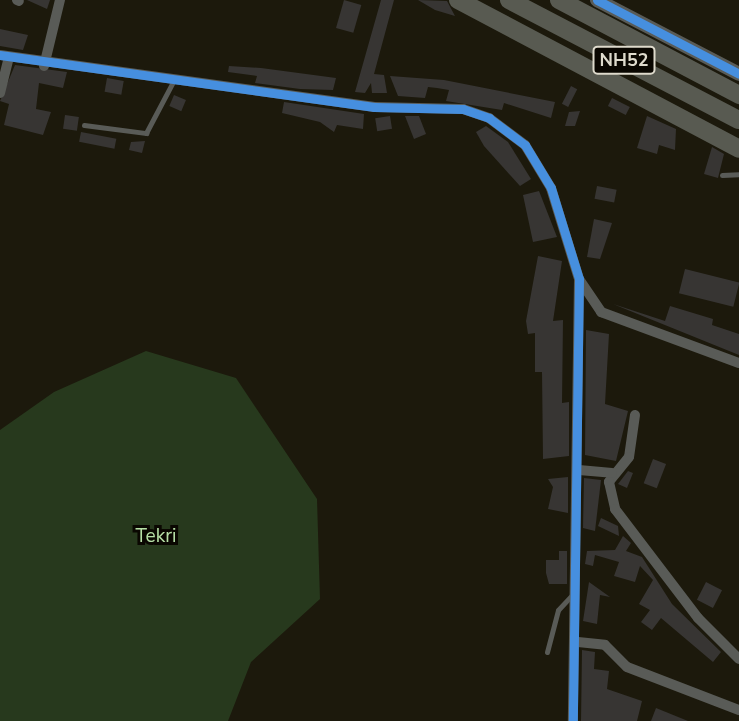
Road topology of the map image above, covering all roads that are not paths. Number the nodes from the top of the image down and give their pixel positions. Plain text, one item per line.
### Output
1 (60, 0) edge
2 (458, 0) edge
3 (509, 0) edge
4 (559, 0) edge
5 (597, 0) edge
6 (5, 57) edge
7 (44, 66) junction
8 (739, 74) edge
9 (175, 77) junction
10 (0, 93) edge
11 (739, 94) edge
12 (739, 120) edge
13 (84, 125) dead end
14 (739, 149) edge
15 (722, 174) dead end
16 (739, 174) edge
17 (579, 279) junction
18 (739, 363) edge
19 (635, 415) dead end
20 (579, 470) junction
21 (612, 473) junction
22 (578, 590) junction
23 (578, 642) junction
24 (547, 652) dead end
25 (739, 659) edge
26 (739, 710) edge
27 (573, 721) edge

1 - 7 street
2 - 14 highway
3 - 12 highway, NH52
4 - 11 highway, NH52
5 - 8 street
6 - 7 street
6 - 10 street
7 - 9 street
9 - 13 lane
9 - 17 street
15 - 16 lane
17 - 18 street
17 - 20 street
19 - 21 street
20 - 21 street
20 - 22 street
21 - 25 street
22 - 23 street
22 - 24 lane
23 - 26 street
23 - 27 street

